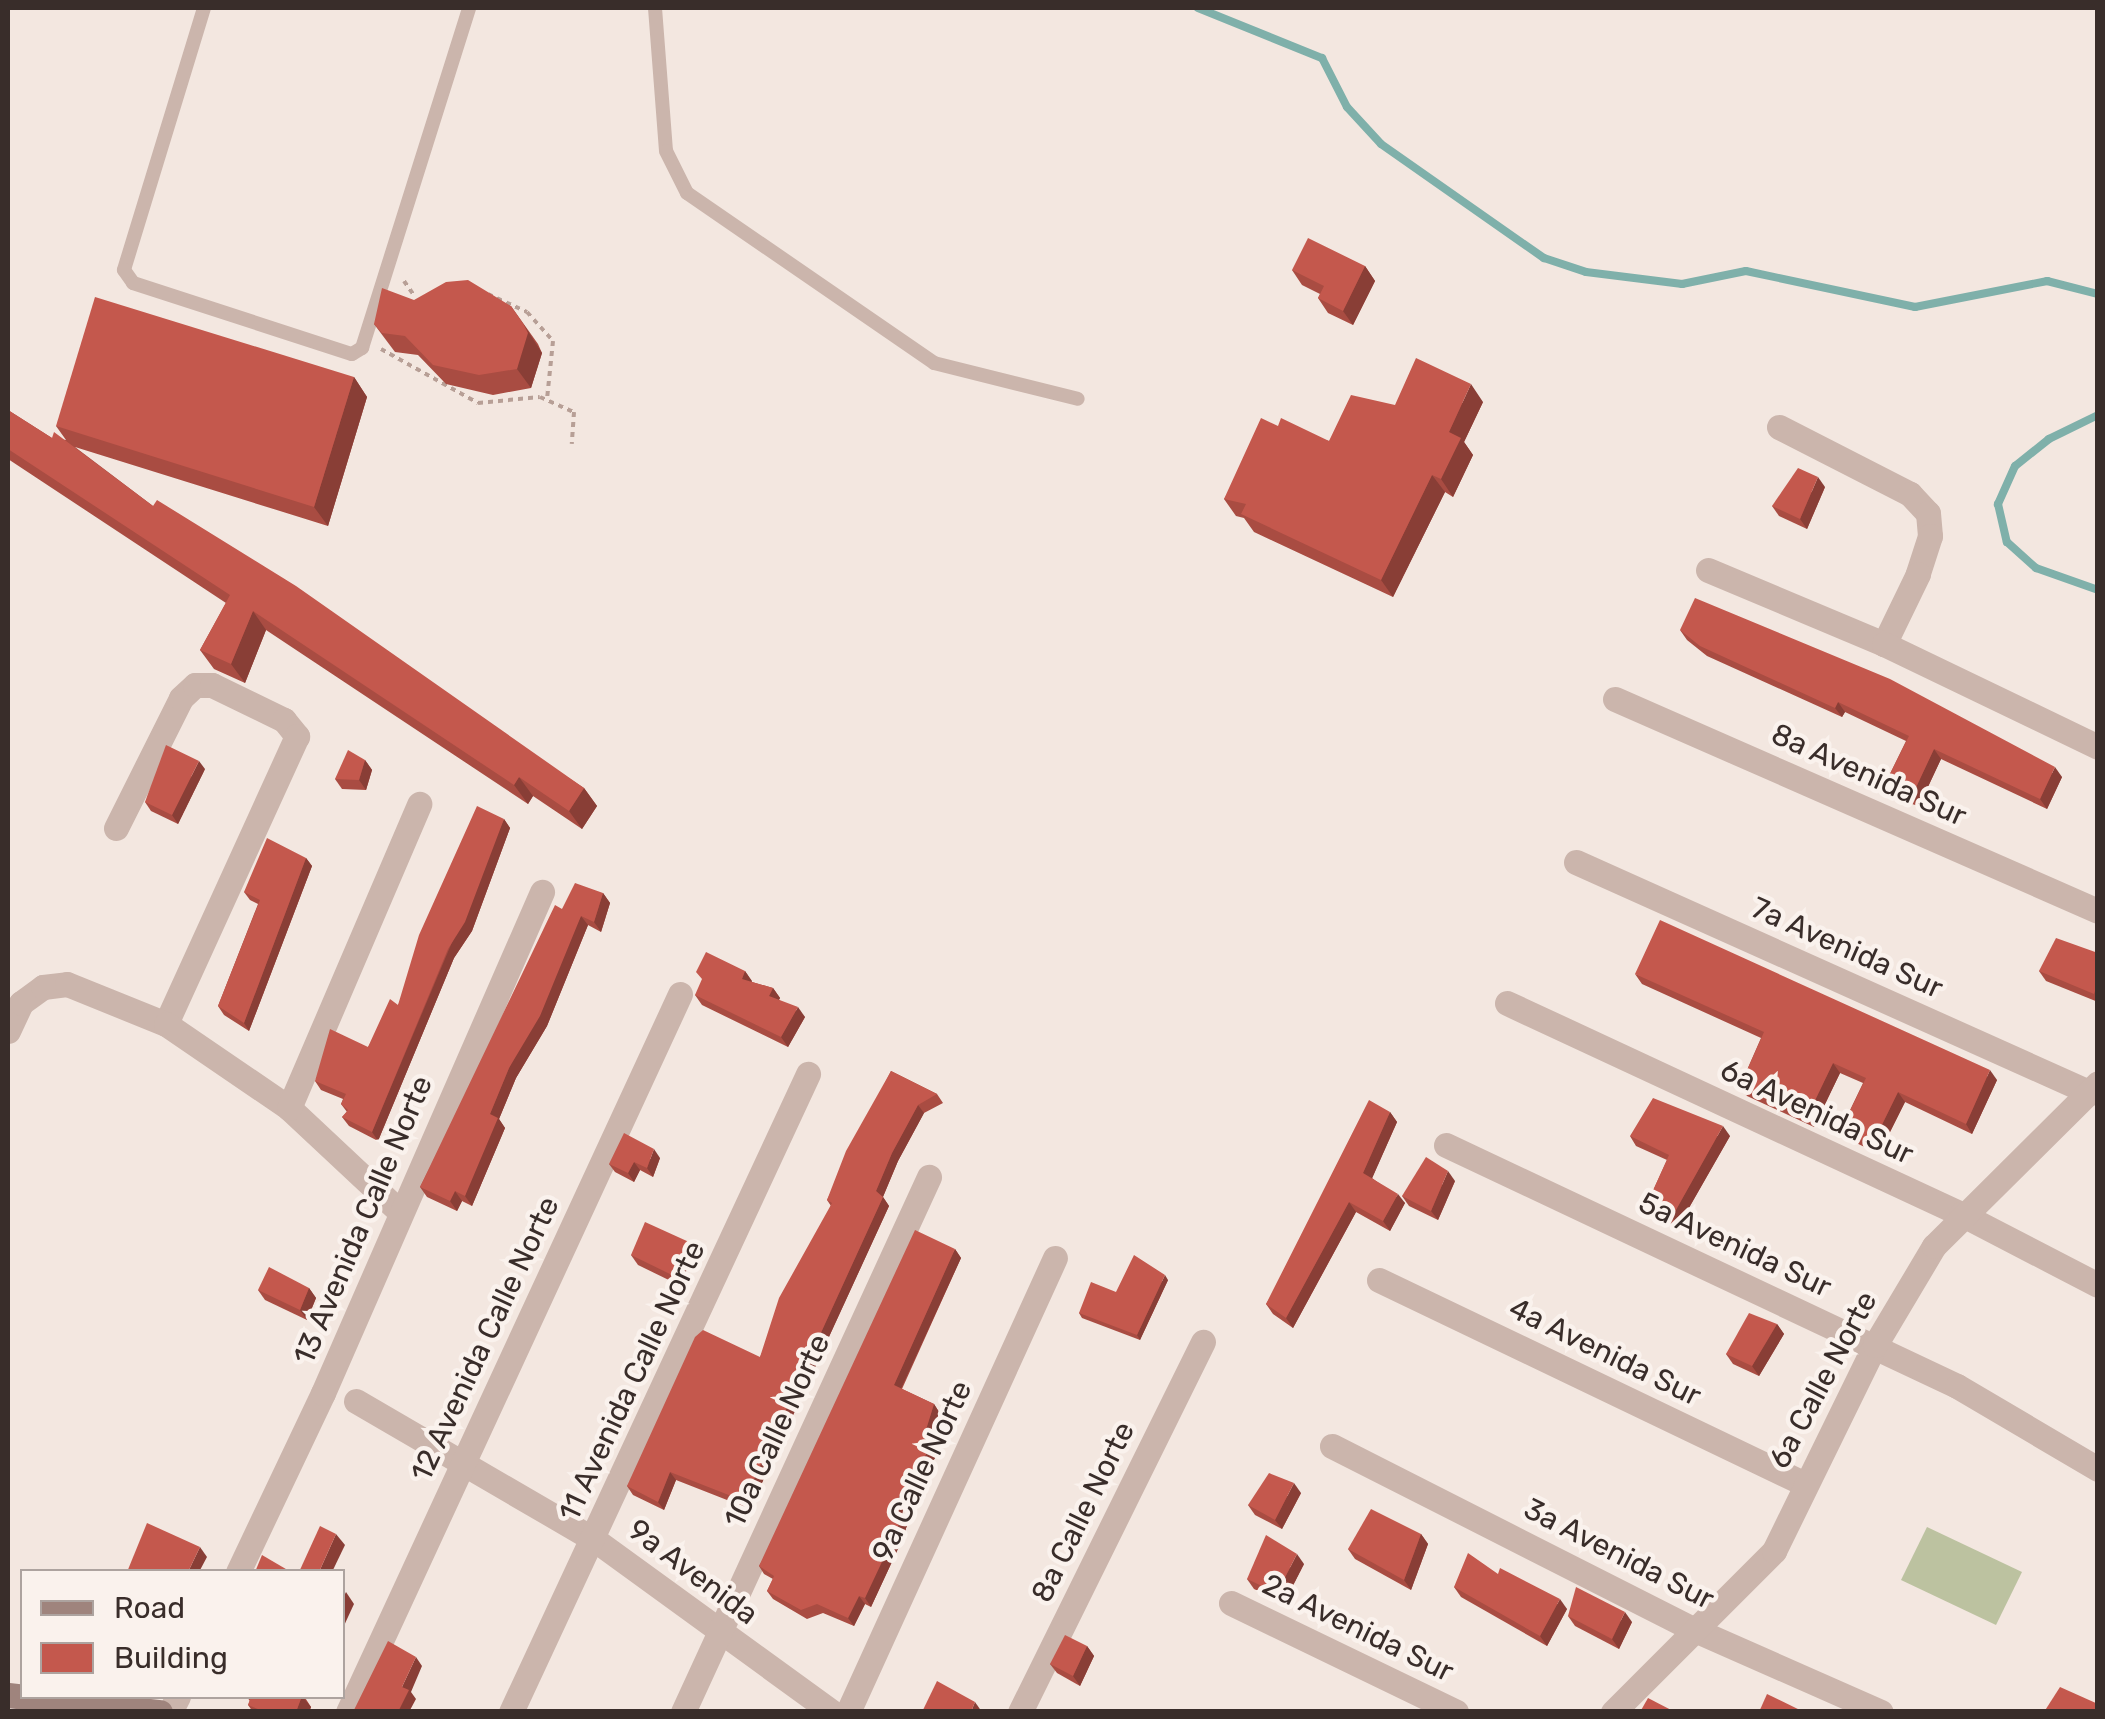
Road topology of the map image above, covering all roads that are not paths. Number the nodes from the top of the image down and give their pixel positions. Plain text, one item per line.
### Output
1 (204, 8) edge
2 (469, 8) edge
3 (655, 8) edge
4 (1078, 399) dead end
5 (1779, 427) dead end
6 (1708, 570) dead end
7 (1884, 644) junction
8 (1615, 699) dead end
9 (2098, 747) edge
10 (419, 804) dead end
11 (116, 828) dead end
12 (1576, 862) dead end
13 (542, 892) dead end
14 (2098, 911) edge
15 (680, 994) dead end
16 (1507, 1003) dead end
17 (166, 1024) junction
18 (8, 1031) edge
19 (808, 1074) dead end
20 (2094, 1088) edge
21 (289, 1108) junction
22 (1446, 1146) dead end
23 (928, 1177) dead end
24 (400, 1212) junction
25 (1961, 1214) junction
26 (1055, 1258) dead end
27 (1379, 1280) dead end
28 (2098, 1285) edge
29 (1204, 1342) dead end
30 (1874, 1345) junction
31 (356, 1400) dead end
32 (1332, 1446) dead end
33 (465, 1460) junction
34 (2098, 1469) edge
35 (1803, 1483) junction
36 (595, 1540) junction
37 (239, 1569) edge
38 (1231, 1603) dead end
39 (1695, 1630) junction
40 (720, 1634) junction
41 (44, 1699) edge
42 (160, 1712) edge
43 (348, 1712) edge
44 (511, 1712) edge
45 (683, 1712) edge
46 (832, 1712) edge
47 (848, 1712) edge
48 (1020, 1712) edge
49 (1456, 1712) edge
50 (1614, 1712) edge
51 (1882, 1712) edge

1 - 2 lane
3 - 4 lane
5 - 7 street
6 - 7 street
7 - 9 street
8 - 14 street, 8a Avenida Sur
10 - 21 street
11 - 17 street
12 - 20 street, 7a Avenida Sur
13 - 24 street, 13 Avenida Calle Norte
15 - 33 street, 12 Avenida Calle Norte
16 - 25 street, 6a Avenida Sur
17 - 18 street
17 - 21 street
19 - 36 street, 11 Avenida Calle Norte
20 - 25 street, 6a Calle Norte
21 - 24 street
22 - 30 street, 5a Avenida Sur
23 - 40 street, 10a Calle Norte
24 - 37 street, 13 Avenida Calle Norte
25 - 28 street, 6a Avenida Sur
25 - 30 street, 6a Calle Norte
26 - 47 street, 9a Calle Norte
27 - 35 street, 4a Avenida Sur
29 - 48 street, 8a Calle Norte
30 - 34 street, 5a Avenida Sur
30 - 35 street, 6a Calle Norte
31 - 33 street, 9a Avenida
32 - 39 street, 3a Avenida Sur
33 - 36 street, 9a Avenida
33 - 43 street, 12 Avenida Calle Norte
35 - 39 street, 6a Calle Norte
36 - 40 street, 9a Avenida
36 - 44 street, 11 Avenida Calle Norte
38 - 49 street, 2a Avenida Sur
39 - 50 street, 6a Calle Norte
39 - 51 street, 3a Avenida Sur
40 - 45 street, 10a Calle Norte
40 - 46 street, 9a Avenida
41 - 42 main road

